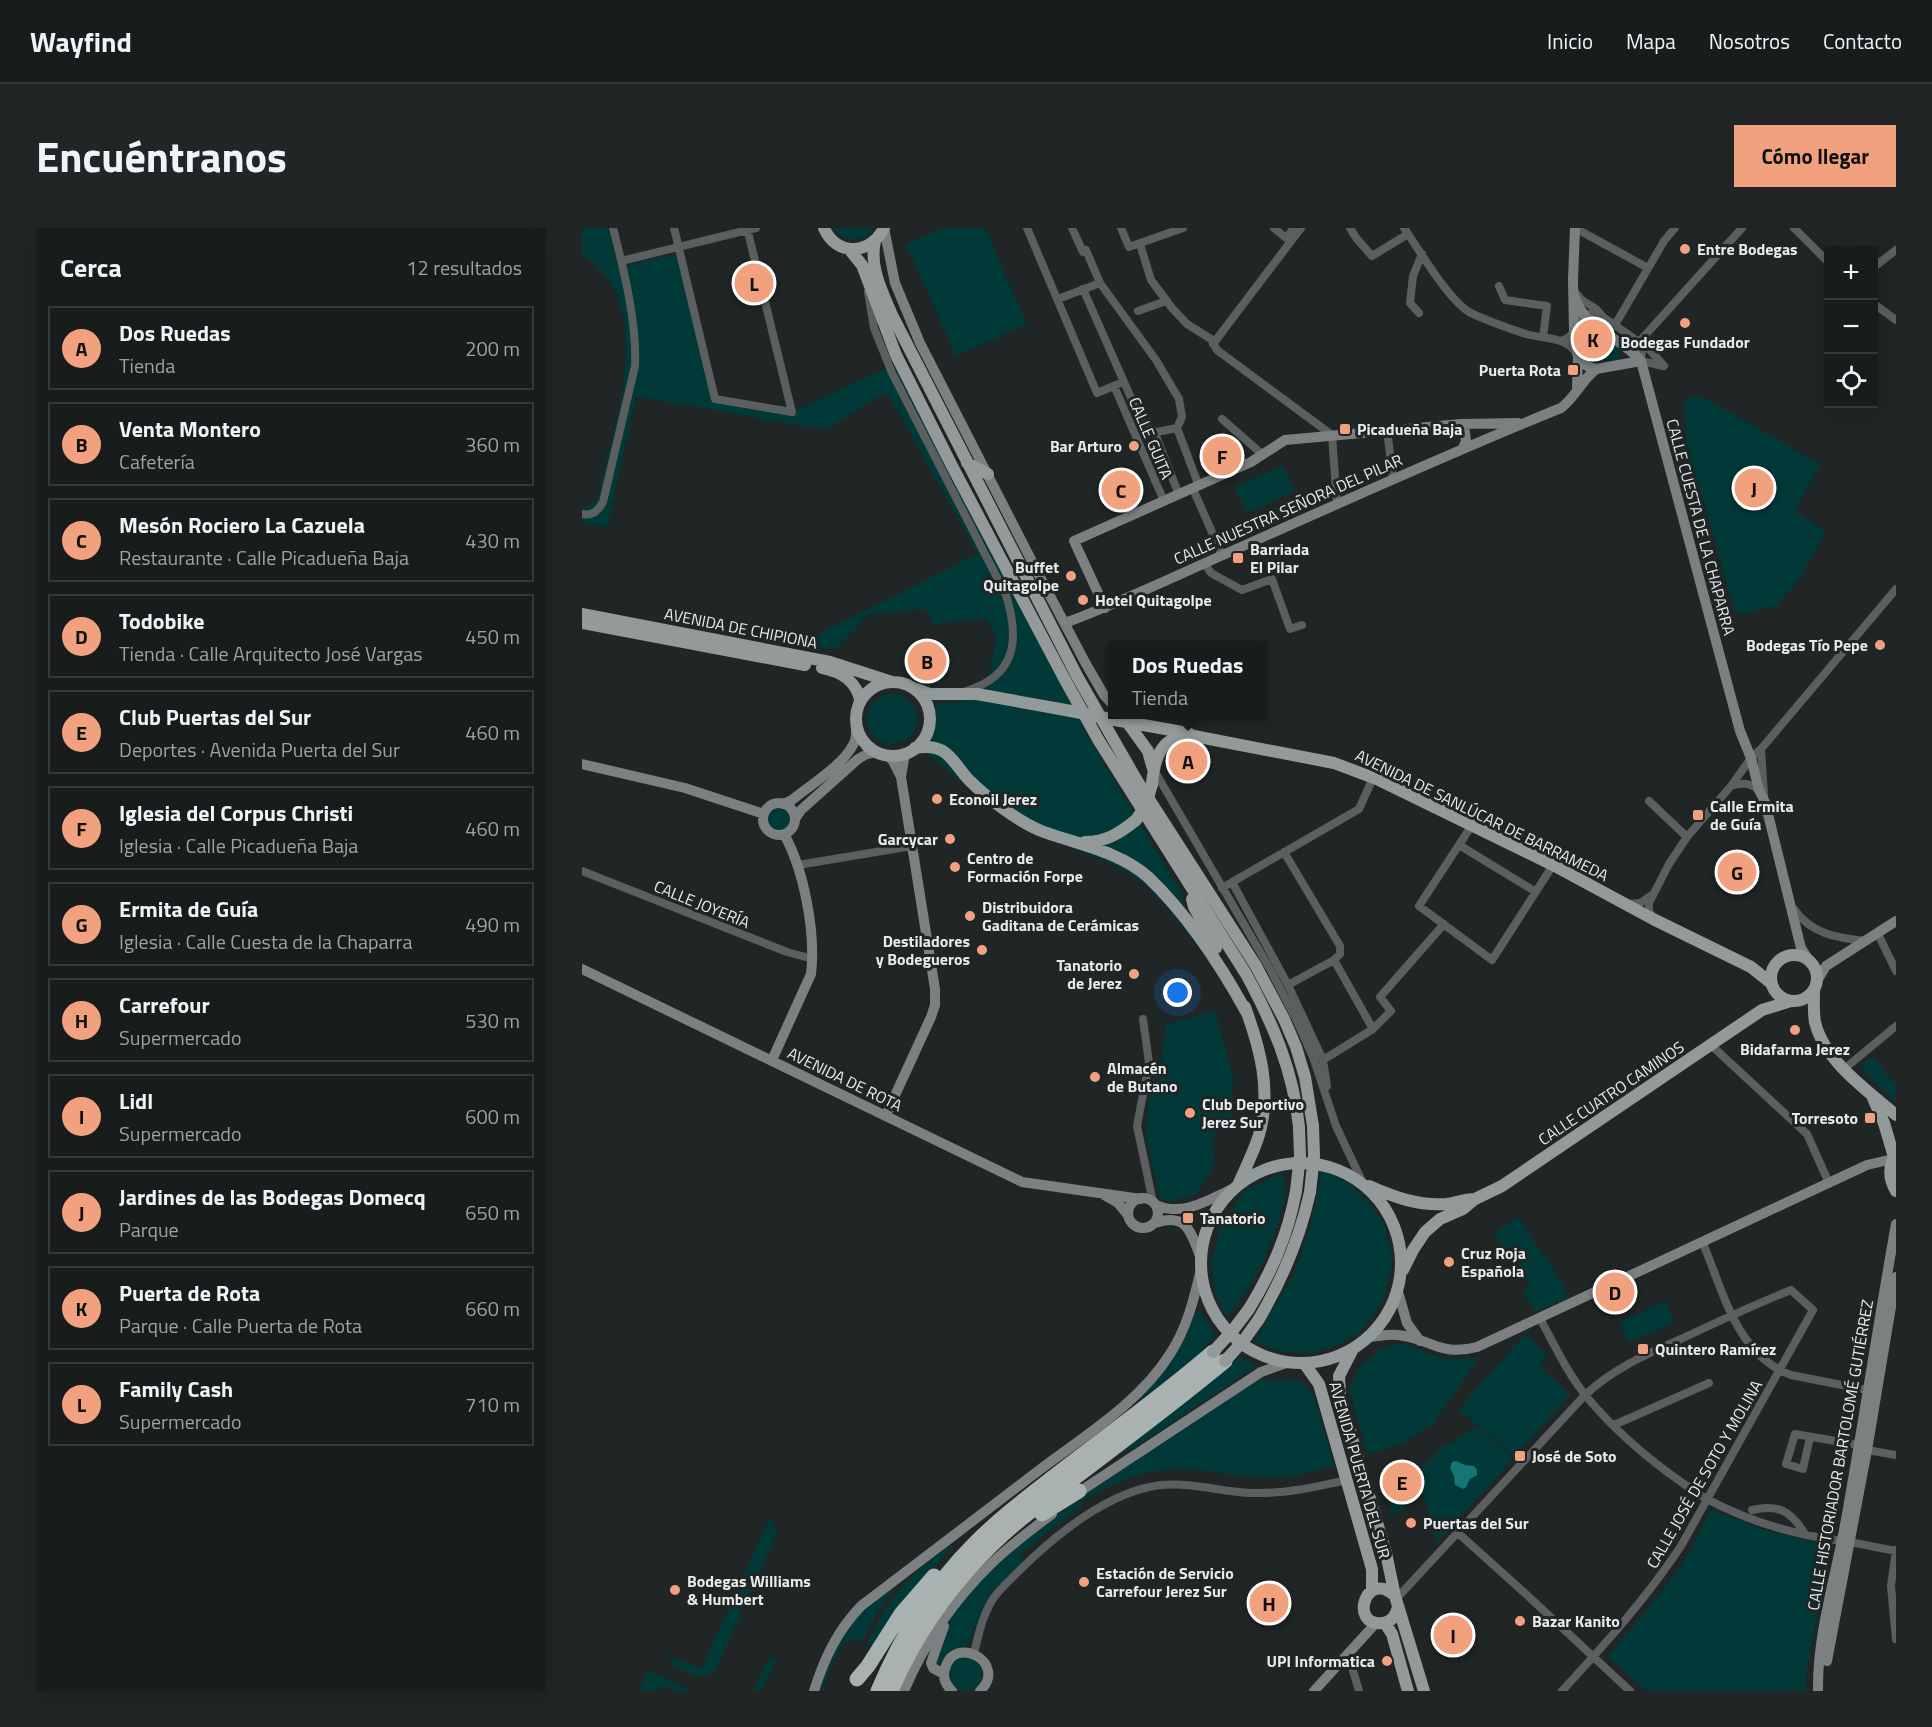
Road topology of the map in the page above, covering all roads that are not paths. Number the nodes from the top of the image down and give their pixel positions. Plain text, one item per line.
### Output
1 (613, 228) edge
2 (674, 228) edge
3 (884, 228) edge
4 (1027, 228) edge
5 (1072, 228) edge
6 (1121, 228) edge
7 (1183, 228) edge
8 (1274, 228) edge
9 (1294, 228) edge
10 (1301, 228) edge
11 (1350, 228) edge
12 (1575, 228) edge
13 (1675, 228) edge
14 (1742, 228) edge
15 (1794, 228) edge
16 (750, 229) edge
17 (823, 229) edge
18 (1406, 231) edge
19 (875, 241) junction
20 (1140, 244) junction
21 (679, 246) junction
22 (849, 249) junction
23 (1896, 250) edge
24 (1422, 254) junction
25 (1824, 258) edge
26 (621, 261) junction
27 (1878, 264) edge
28 (1648, 268) junction
29 (865, 275) junction
30 (1100, 283) junction
31 (1499, 286) dead end
32 (1083, 289) junction
33 (1573, 292) junction
34 (1058, 299) junction
35 (1166, 301) junction
36 (1878, 307) edge
37 (1138, 310) dead end
38 (1419, 312) dead end
39 (1583, 316) junction
40 (1603, 316) junction
41 (1896, 320) edge
42 (1615, 325) junction
43 (1574, 330) junction
44 (1543, 337) junction
45 (1561, 341) junction
46 (1639, 342) junction
47 (1213, 344) junction
48 (1626, 346) junction
49 (1578, 358) junction
50 (1641, 361) junction
51 (1623, 365) junction
52 (1596, 369) junction
53 (1123, 382) junction
54 (1114, 386) junction
55 (1577, 388) junction
56 (1222, 419) dead end
57 (1524, 422) junction
58 (1449, 425) junction
59 (1177, 428) junction
60 (1387, 430) junction
61 (1154, 431) junction
62 (1332, 435) junction
63 (1463, 448) junction
64 (1263, 454) junction
65 (967, 463) junction
66 (988, 474) junction
67 (1393, 478) junction
68 (1196, 487) junction
69 (1179, 495) junction
70 (1164, 501) junction
71 (1337, 505) junction
72 (582, 514) edge
73 (1222, 555) junction
74 (1204, 563) junction
75 (1896, 589) edge
76 (1105, 608) junction
77 (582, 614) edge
78 (582, 623) edge
79 (1065, 623) junction
80 (1302, 625) dead end
81 (892, 682) junction
82 (913, 688) junction
83 (958, 693) junction
84 (1108, 699) edge
85 (860, 700) junction
86 (1108, 717) edge
87 (1121, 719) edge
88 (856, 726) junction
89 (1194, 736) junction
90 (1761, 749) junction
91 (910, 751) junction
92 (882, 754) junction
93 (1752, 758) junction
94 (582, 764) edge
95 (1153, 769) junction
96 (901, 777) junction
97 (1373, 778) junction
98 (1731, 786) junction
99 (1760, 790) junction
100 (1649, 801) dead end
101 (1765, 802) junction
102 (783, 804) junction
103 (764, 814) junction
104 (795, 819) junction
105 (1472, 825) junction
106 (784, 834) junction
107 (1688, 837) junction
108 (1075, 842) junction
109 (1459, 845) junction
110 (912, 846) junction
111 (1284, 852) junction
112 (798, 865) junction
113 (1553, 866) junction
114 (582, 871) edge
115 (1233, 882) junction
116 (1190, 886) junction
117 (1222, 888) junction
118 (1536, 892) junction
119 (1653, 894) junction
120 (1789, 902) junction
121 (1624, 904) junction
122 (1653, 919) junction
123 (1896, 921) edge
124 (1444, 924) junction
125 (1878, 934) junction
126 (1866, 941) junction
127 (813, 959) junction
128 (1334, 960) junction
129 (1816, 965) junction
130 (582, 969) edge
131 (1896, 971) edge
132 (1288, 985) junction
133 (1815, 985) junction
134 (1772, 987) junction
135 (1795, 1001) junction
136 (1762, 1010) junction
137 (1247, 1013) junction
138 (1143, 1020) dead end
139 (1815, 1022) junction
140 (1374, 1029) junction
141 (1894, 1030) edge
142 (1712, 1046) junction
143 (1323, 1059) junction
144 (772, 1060) junction
145 (1844, 1069) junction
146 (1873, 1097) junction
147 (1329, 1105) junction
148 (886, 1115) junction
149 (1896, 1115) edge
150 (1894, 1157) edge
151 (1867, 1165) junction
152 (1890, 1177) junction
153 (1365, 1183) junction
154 (1829, 1183) junction
155 (1236, 1186) junction
156 (1896, 1191) edge
157 (1101, 1193) junction
158 (1149, 1198) junction
159 (1475, 1199) junction
160 (1128, 1215) junction
161 (1155, 1223) junction
162 (1896, 1224) edge
163 (1702, 1241) junction
164 (1201, 1264) junction
165 (1401, 1274) junction
166 (1896, 1277) edge
167 (1398, 1292) junction
168 (1732, 1315) junction
169 (1539, 1317) junction
170 (1892, 1323) edge
171 (1370, 1337) junction
172 (1420, 1341) junction
173 (1353, 1349) junction
174 (1219, 1356) junction
175 (1289, 1362) junction
176 (1304, 1363) junction
177 (1779, 1371) junction
178 (1709, 1383) dead end
179 (1871, 1391) junction
180 (1585, 1395) junction
181 (1614, 1425) junction
182 (1810, 1437) junction
183 (1863, 1447) junction
184 (1896, 1455) edge
185 (1347, 1480) junction
186 (1079, 1491) junction
187 (1706, 1499) junction
188 (1752, 1510) dead end
189 (1458, 1533) junction
190 (1805, 1534) junction
191 (1846, 1542) junction
192 (978, 1549) junction
193 (1896, 1551) edge
194 (1894, 1586) edge
195 (1372, 1591) junction
196 (1396, 1600) junction
197 (949, 1613) junction
198 (1381, 1623) junction
199 (1896, 1639) edge
200 (974, 1654) junction
201 (1348, 1654) junction
202 (1594, 1657) junction
203 (944, 1674) junction
204 (988, 1676) junction
205 (857, 1678) dead end
206 (814, 1691) edge
207 (878, 1691) edge
208 (891, 1691) edge
209 (904, 1691) edge
210 (952, 1691) edge
211 (980, 1691) edge
212 (995, 1691) edge
213 (1314, 1691) edge
214 (1359, 1691) edge
215 (1408, 1691) edge
216 (1424, 1691) edge
217 (1562, 1691) edge
218 (1630, 1691) edge
219 (1818, 1691) edge
220 (1825, 1691) edge

1 - 26 street
2 - 21 street
3 - 19 main road
3 - 66 street
4 - 34 street
5 - 30 street
6 - 20 street
7 - 20 street
8 - 9 street
10 - 47 street
11 - 18 street
12 - 28 street
12 - 33 street
13 - 28 street
14 - 46 street
15 - 25 street
16 - 21 street
16 - 21 street
17 - 22 main road
18 - 24 street
19 - 22 main road
19 - 65 main road
20 - 35 street
21 - 26 street
22 - 29 main road
23 - 27 street
24 - 38 street
24 - 44 street
26 - 72 street
28 - 42 street
29 - 83 street
29 - 116 main road
30 - 32 street
30 - 59 street
31 - 44 street
32 - 34 street
32 - 53 street
33 - 39 street
33 - 40 street
33 - 43 street
34 - 54 street, CALLE GUITA
35 - 37 street
35 - 47 street
36 - 41 street
39 - 40 street
39 - 43 street
39 - 48 street
40 - 42 street
42 - 46 street
43 - 45 street
43 - 49 street
44 - 45 street
45 - 49 street
46 - 50 street
46 - 50 street
47 - 62 street
48 - 50 street
48 - 51 street
49 - 52 street
49 - 55 street
50 - 51 street
50 - 93 street, CALLE CUESTA DE LA CHAPARRA
51 - 52 street
52 - 55 street, CALLE NUESTRA SEÑORA DEL PILAR
53 - 54 street, CALLE GUITA
53 - 61 street
54 - 70 street, CALLE GUITA
55 - 57 street, CALLE NUESTRA SEÑORA DEL PILAR
56 - 64 street
57 - 58 street
57 - 63 street, CALLE NUESTRA SEÑORA DEL PILAR
58 - 60 street
58 - 63 street
59 - 61 street
59 - 68 street
60 - 62 street
60 - 67 street
61 - 69 street
62 - 64 street
62 - 71 street
63 - 67 street, CALLE NUESTRA SEÑORA DEL PILAR
64 - 68 street
65 - 66 main road
65 - 174 main road, bridge
66 - 79 street
67 - 71 street, CALLE NUESTRA SEÑORA DEL PILAR
68 - 69 street
68 - 73 street
69 - 70 street
70 - 76 street
71 - 73 street, CALLE NUESTRA SEÑORA DEL PILAR
73 - 74 street, CALLE NUESTRA SEÑORA DEL PILAR
74 - 76 street, CALLE NUESTRA SEÑORA DEL PILAR
74 - 80 street
75 - 90 street
76 - 79 street, CALLE NUESTRA SEÑORA DEL PILAR
77 - 81 main road, AVENIDA DE CHIPIONA
78 - 85 main road, AVENIDA DE CHIPIONA
79 - 84 street
81 - 82 main road
81 - 85 main road
82 - 83 main road, AVENIDA DE SANLÚCAR DE BARRAMEDA
82 - 91 main road
83 - 86 main road, AVENIDA DE SANLÚCAR DE BARRAMEDA, bridge
85 - 88 main road
87 - 89 main road, AVENIDA DE SANLÚCAR DE BARRAMEDA
87 - 95 main road
88 - 92 main road
88 - 102 street
89 - 95 main road
89 - 97 main road, AVENIDA DE SANLÚCAR DE BARRAMEDA
90 - 93 street
90 - 101 street, CALLE CUESTA DE LA CHAPARRA
91 - 92 main road
91 - 96 street
91 - 108 main road
92 - 96 street
92 - 104 street
93 - 98 street
93 - 99 street, CALLE CUESTA DE LA CHAPARRA
94 - 103 street
95 - 108 main road, bridge
95 - 117 street
96 - 110 street
97 - 105 main road, AVENIDA DE SANLÚCAR DE BARRAMEDA
97 - 111 street
98 - 99 street
98 - 107 street
99 - 101 street, CALLE CUESTA DE LA CHAPARRA
100 - 107 street
101 - 120 street, CALLE CUESTA DE LA CHAPARRA
102 - 103 street
102 - 104 street
103 - 106 street
104 - 106 street
105 - 109 street
105 - 113 main road, AVENIDA DE SANLÚCAR DE BARRAMEDA
106 - 112 street
107 - 119 street
108 - 137 main road
109 - 118 street
109 - 124 street
110 - 112 street
110 - 148 street
111 - 115 street
111 - 128 street
112 - 127 street
113 - 118 street
113 - 121 main road, AVENIDA DE SANLÚCAR DE BARRAMEDA
114 - 127 street, CALLE JOYERÍA
115 - 117 street
115 - 132 street
116 - 137 main road
116 - 174 main road, bridge
117 - 147 street
118 - 124 street
119 - 121 street
119 - 122 street
120 - 126 street
120 - 129 street, CALLE CUESTA DE LA CHAPARRA
121 - 122 main road, AVENIDA DE SANLÚCAR DE BARRAMEDA
122 - 134 main road, AVENIDA DE SANLÚCAR DE BARRAMEDA
123 - 125 street
124 - 140 street
125 - 126 street
125 - 131 street
126 - 129 street
127 - 144 street
128 - 132 street
128 - 140 street
129 - 133 main road
129 - 134 main road
130 - 144 street, AVENIDA DE ROTA
132 - 143 street
133 - 135 main road
133 - 139 main road
134 - 135 main road
134 - 136 main road, CALLE CUATRO CAMINOS
135 - 136 main road, CALLE CUATRO CAMINOS
135 - 139 main road
136 - 142 main road, CALLE CUATRO CAMINOS
137 - 155 main road
138 - 158 street
139 - 145 main road
140 - 143 street
141 - 145 street
142 - 154 street
142 - 159 main road, CALLE CUATRO CAMINOS
143 - 147 street
144 - 148 street, AVENIDA DE ROTA
145 - 146 main road
146 - 149 main road
146 - 150 main road
147 - 153 street
148 - 157 street, AVENIDA DE ROTA
150 - 151 street
150 - 152 main road
151 - 152 street
151 - 154 street
152 - 156 main road
153 - 155 main road
153 - 159 main road, CALLE CUATRO CAMINOS
153 - 165 main road
154 - 163 street
155 - 158 street, AVENIDA DE ROTA
155 - 164 main road
157 - 158 street, AVENIDA DE ROTA
157 - 160 street, AVENIDA DE ROTA
158 - 160 street
158 - 161 street
159 - 165 main road, CALLE CUATRO CAMINOS
160 - 161 street
161 - 164 street
162 - 179 street, CALLE HISTORIADOR BARTOLOMÉ GUTIÉRREZ
163 - 168 street
163 - 169 street
164 - 175 main road
164 - 206 street
165 - 167 main road
166 - 170 street, CALLE HISTORIADOR BARTOLOMÉ GUTIÉRREZ
167 - 171 main road
167 - 172 street
168 - 177 street
168 - 177 street, CALLE JOSÉ DE SOTO Y MOLINA
168 - 180 street
169 - 172 street
169 - 180 street
170 - 179 street, CALLE HISTORIADOR BARTOLOMÉ GUTIÉRREZ
171 - 172 street
171 - 173 main road
173 - 176 main road
173 - 196 main road, AVENIDA PUERTA DEL SUR
174 - 192 highway
175 - 176 main road
175 - 186 street
176 - 185 main road, AVENIDA PUERTA DEL SUR
177 - 179 street
177 - 187 street, CALLE JOSÉ DE SOTO Y MOLINA
178 - 181 street
179 - 183 street, CALLE HISTORIADOR BARTOLOMÉ GUTIÉRREZ
180 - 181 street
180 - 189 street
181 - 187 street
182 - 182 street
182 - 183 street
183 - 184 street
183 - 191 street, CALLE HISTORIADOR BARTOLOMÉ GUTIÉRREZ
185 - 195 main road, AVENIDA PUERTA DEL SUR
185 - 200 street
186 - 192 highway
186 - 197 street
187 - 190 street
187 - 202 street, CALLE JOSÉ DE SOTO Y MOLINA
188 - 190 street
189 - 196 street
189 - 202 street
190 - 191 street
191 - 193 street
191 - 219 street, CALLE HISTORIADOR BARTOLOMÉ GUTIÉRREZ
191 - 220 street, CALLE HISTORIADOR BARTOLOMÉ GUTIÉRREZ
192 - 205 highway
192 - 207 highway
192 - 208 highway
193 - 194 street
194 - 199 street
195 - 196 main road
195 - 198 main road, AVENIDA PUERTA DEL SUR
196 - 198 main road
196 - 216 main road, AVENIDA PUERTA DEL SUR
197 - 203 street
197 - 209 street
198 - 201 street
198 - 215 main road, AVENIDA PUERTA DEL SUR
200 - 203 street
200 - 204 street
201 - 213 street
201 - 214 street
202 - 217 street, CALLE JOSÉ DE SOTO Y MOLINA
202 - 218 street
203 - 210 street
204 - 211 street
204 - 212 street

